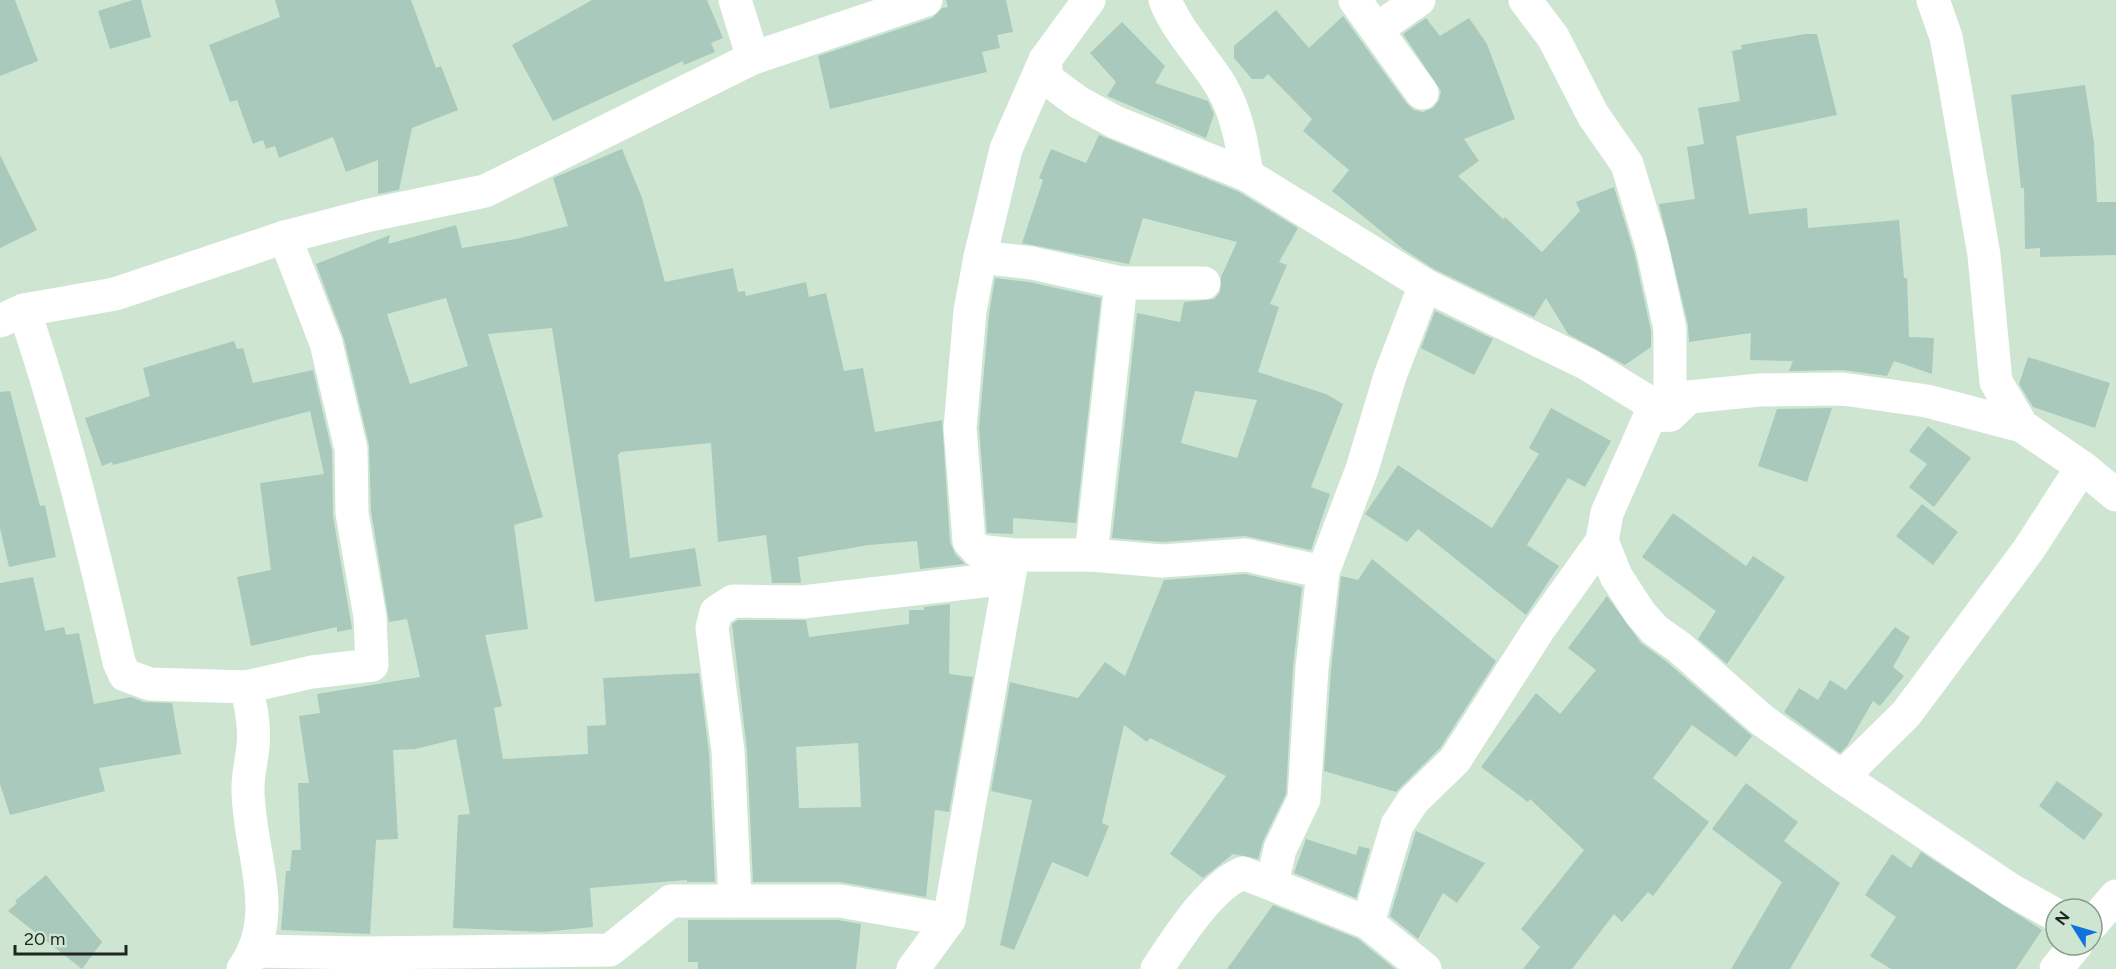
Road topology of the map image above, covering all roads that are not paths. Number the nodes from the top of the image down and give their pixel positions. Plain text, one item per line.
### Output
1 (735, 0) edge
2 (926, 0) edge
3 (1089, 0) edge
4 (1165, 0) edge
5 (1355, 0) edge
6 (1419, 0) edge
7 (1525, 0) edge
8 (1933, 0) edge
9 (1377, 28) junction
10 (753, 58) junction
11 (1044, 60) junction
12 (1422, 93) dead end
13 (1247, 175) junction
14 (285, 237) junction
15 (980, 258) junction
16 (1120, 283) junction
17 (1204, 283) dead end
18 (1425, 285) junction
19 (12, 315) edge
20 (1670, 415) junction
21 (2022, 426) junction
22 (2082, 467) junction
23 (2116, 495) edge
24 (1602, 541) junction
25 (1090, 555) junction
26 (1011, 566) junction
27 (1323, 572) junction
28 (246, 687) junction
29 (1842, 777) junction
30 (1272, 883) junction
31 (2116, 896) edge
32 (735, 901) junction
33 (2044, 908) edge
34 (2104, 910) edge
35 (949, 920) junction
36 (1368, 922) junction
37 (2066, 957) edge
38 (249, 960) edge
39 (913, 969) edge
40 (1157, 969) edge
41 (1425, 969) edge
42 (2056, 969) edge

1 - 10 street
2 - 10 street
3 - 11 street
4 - 13 street
5 - 9 street
6 - 9 street
7 - 20 street
8 - 21 street
9 - 12 street
10 - 14 street
11 - 13 street
11 - 15 street
13 - 18 street
14 - 19 street
14 - 28 street
15 - 16 street
15 - 26 street
16 - 17 street
16 - 25 street
18 - 20 street
18 - 27 street
19 - 28 street
20 - 21 street
20 - 24 street
21 - 22 street
22 - 23 street
22 - 29 street
24 - 29 street
24 - 36 street
25 - 26 street
25 - 27 street
26 - 32 street
26 - 35 street
27 - 30 street
28 - 38 street
29 - 33 street
30 - 36 street
30 - 40 street
31 - 34 street
32 - 35 street
32 - 38 street
35 - 39 street
36 - 41 street
37 - 42 street

